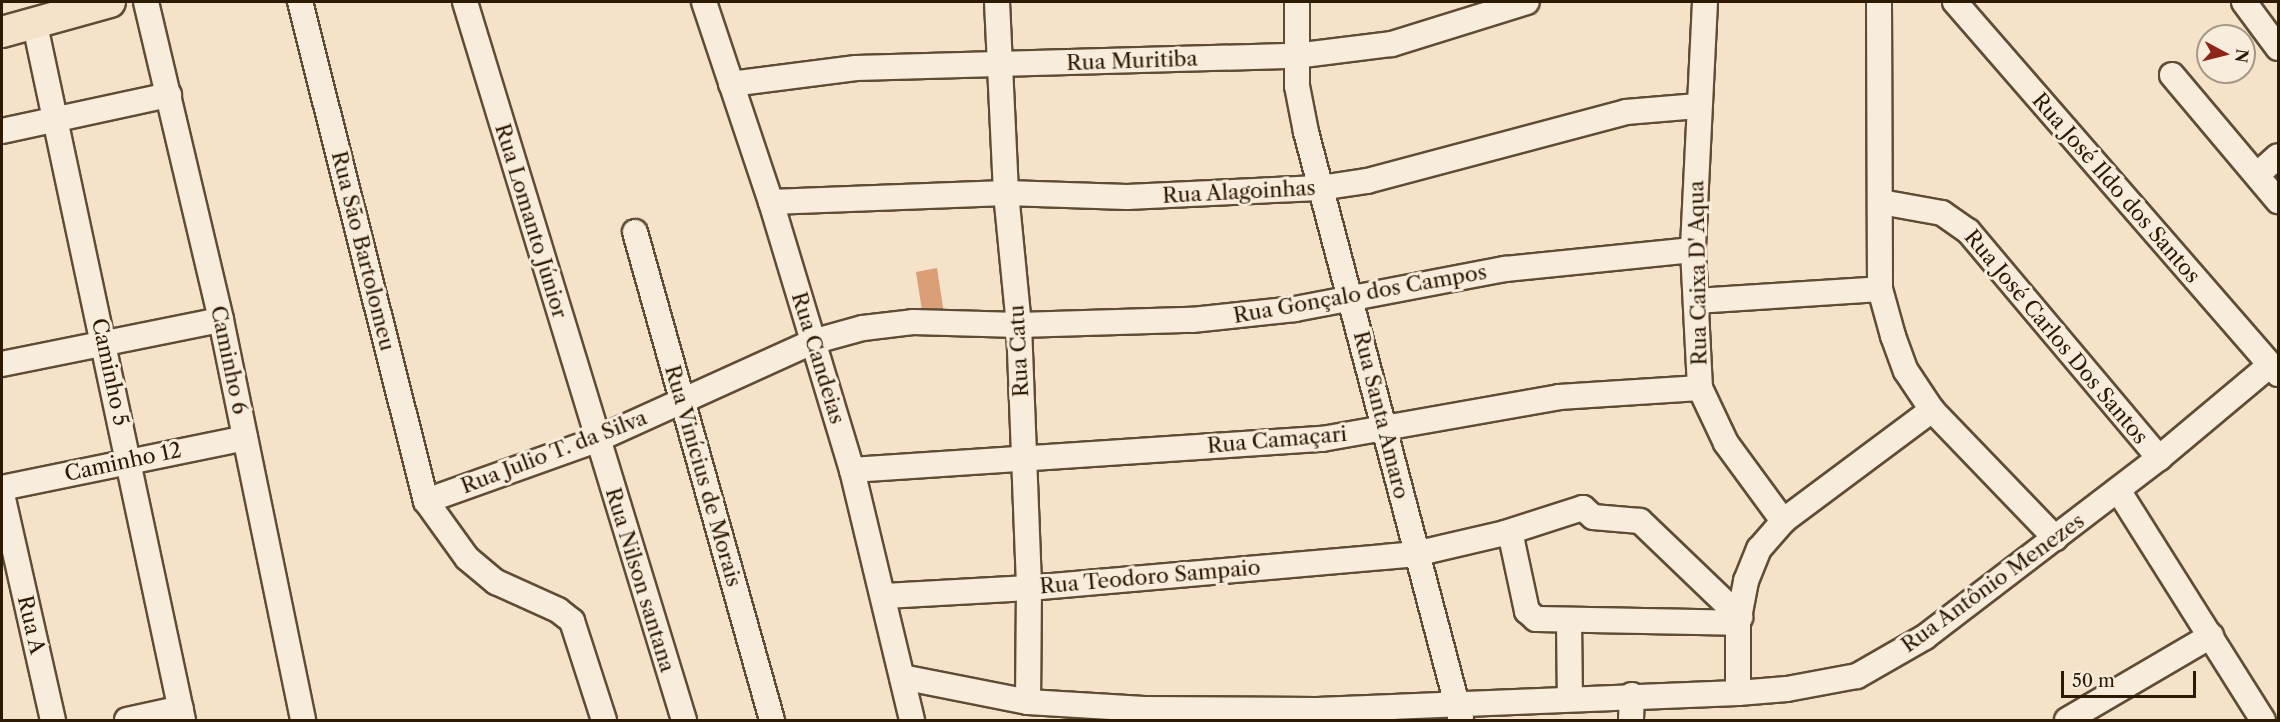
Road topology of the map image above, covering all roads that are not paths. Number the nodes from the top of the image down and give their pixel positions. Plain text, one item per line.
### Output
1 (110, 2) edge
2 (146, 2) edge
3 (300, 2) edge
4 (465, 2) edge
5 (704, 2) edge
6 (997, 2) edge
7 (1297, 2) edge
8 (1527, 2) edge
9 (1705, 2) edge
10 (1879, 2) edge
11 (1955, 2) edge
12 (2244, 2) edge
13 (35, 25) junction
14 (2, 32) edge
15 (2278, 48) edge
16 (1295, 56) junction
17 (1000, 65) junction
18 (2172, 75) dead end
19 (731, 84) junction
20 (169, 95) junction
21 (1698, 106) junction
22 (53, 119) junction
23 (2, 130) edge
24 (2278, 156) edge
25 (2257, 176) junction
26 (1320, 188) junction
27 (1006, 193) junction
28 (2278, 201) edge
29 (771, 202) junction
30 (1881, 202) junction
31 (635, 232) dead end
32 (1694, 250) junction
33 (1880, 289) junction
34 (1352, 299) junction
35 (1696, 301) junction
36 (221, 320) junction
37 (1019, 325) junction
38 (812, 342) junction
39 (104, 343) junction
40 (2, 364) edge
41 (2274, 370) edge
42 (1700, 388) junction
43 (682, 400) junction
44 (1932, 411) junction
45 (1386, 428) junction
46 (245, 438) junction
47 (596, 440) junction
48 (2159, 458) junction
49 (129, 459) junction
50 (1025, 459) junction
51 (852, 470) junction
52 (2, 488) edge
53 (2118, 490) junction
54 (2, 494) edge
55 (426, 501) junction
56 (1783, 521) junction
57 (1505, 533) junction
58 (2055, 538) junction
59 (1415, 554) junction
60 (9, 561) edge
61 (1029, 588) junction
62 (885, 596) junction
63 (1739, 620) junction
64 (1569, 621) junction
65 (2211, 636) junction
66 (902, 676) junction
67 (1738, 693) junction
68 (1632, 695) junction
69 (1570, 698) junction
70 (1028, 702) junction
71 (1459, 712) edge
72 (182, 714) edge
73 (53, 720) edge
74 (127, 720) edge
75 (303, 720) edge
76 (604, 720) edge
77 (684, 720) edge
78 (772, 720) edge
79 (912, 720) edge
80 (1630, 720) edge
81 (2067, 720) edge
82 (2263, 720) edge

1 - 13 main road
2 - 20 street, Caminho 6
3 - 55 street, Rua São Bartolomeu
4 - 47 street, Rua Lomanto Júnior
5 - 19 street, Rua Candeias
6 - 17 street, Rua Catu
7 - 16 street, Rua Santa Amaro
8 - 16 street, Rua Muritiba
9 - 21 street, Rua Caixa D' Aqua
10 - 30 street
11 - 41 street, Rua José Ildo dos Santos
12 - 15 street
13 - 14 main road
13 - 22 street, Caminho 5
16 - 17 street, Rua Muritiba
16 - 26 street, Rua Santa Amaro
17 - 19 street, Rua Muritiba
17 - 27 street, Rua Catu
18 - 25 street
19 - 29 street, Rua Candeias
20 - 22 street
20 - 36 street, Caminho 6
21 - 26 street, Rua Alagoinhas
21 - 32 street, Rua Caixa D' Aqua
22 - 23 street
22 - 39 street, Caminho 5
24 - 25 street
25 - 28 street
26 - 27 street, Rua Alagoinhas
26 - 34 street, Rua Santa Amaro
27 - 29 street, Rua Alagoinhas
27 - 37 street, Rua Catu
29 - 38 street, Rua Candeias
30 - 33 street
30 - 48 street, Rua José Carlos Dos Santos
31 - 43 street, Rua Vinícius de Morais
32 - 34 street, Rua Gonçalo dos Campos
32 - 35 street, Rua Caixa D' Aqua
33 - 35 street
33 - 44 street
34 - 37 street, Rua Gonçalo dos Campos
34 - 45 street, Rua Santa Amaro
35 - 42 street, Rua Caixa D' Aqua
36 - 39 street
36 - 46 street, Caminho 6
37 - 38 street, Rua Gonçalo dos Campos
37 - 50 street, Rua Catu
38 - 43 street, Rua Julio T. da Silva
38 - 51 street, Rua Candeias
39 - 40 street
39 - 49 street, Caminho 5
41 - 48 street, Rua Antônio Menezes
42 - 45 street, Rua Camaçari
42 - 56 street, Rua Caixa D' Aqua
43 - 47 street, Rua Julio T. da Silva
43 - 78 street, Rua Vinícius de Morais
44 - 56 street
44 - 58 street
45 - 50 street, Rua Camaçari
45 - 59 street, Rua Santa Amaro
46 - 49 street, Caminho 12
46 - 75 street, Caminho 6
47 - 55 street, Rua Julio T. da Silva
47 - 77 street, Rua Nilson santana
48 - 53 street, Rua Antônio Menezes
49 - 52 street, Caminho 12
49 - 72 street, Caminho 5
50 - 51 street, Rua Camaçari
50 - 61 street, Rua Catu
51 - 62 street, Rua Candeias
53 - 58 street, Rua Antônio Menezes
53 - 65 street
54 - 60 street, Rua A
55 - 76 street
56 - 63 street
57 - 59 street, Rua Teodoro Sampaio
57 - 63 street
57 - 64 street
58 - 67 street, Rua Antônio Menezes
59 - 61 street, Rua Teodoro Sampaio
59 - 71 street, Rua Santa Amaro
60 - 73 street, Rua A
61 - 62 street, Rua Teodoro Sampaio
61 - 70 street, Rua Catu
62 - 66 street, Rua Candeias
63 - 64 street
63 - 67 street
64 - 69 street
65 - 81 street
65 - 82 street
66 - 70 street, Rua Antônio Menezes
66 - 79 street, Rua Candeias
67 - 68 street, Rua Antônio Menezes
68 - 69 street, Rua Antônio Menezes
68 - 80 street
69 - 71 street, Rua Antônio Menezes
70 - 71 street, Rua Antônio Menezes
72 - 74 street

